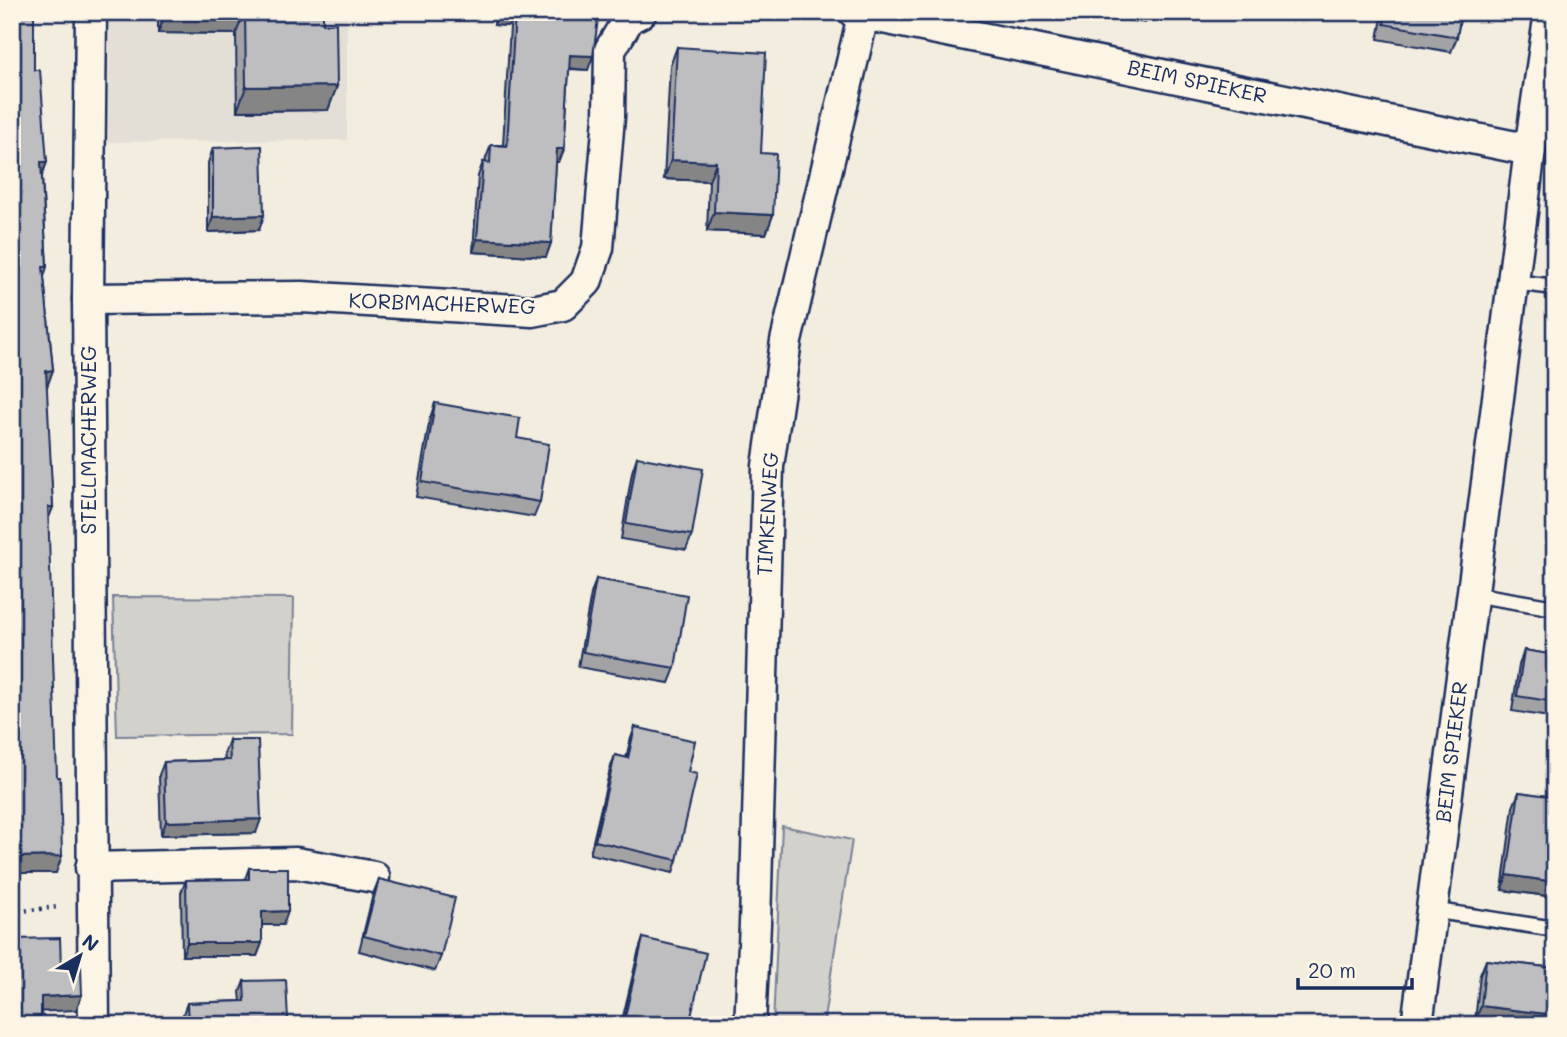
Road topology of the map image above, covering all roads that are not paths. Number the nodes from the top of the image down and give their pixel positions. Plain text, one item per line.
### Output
1 (91, 12) edge
2 (641, 12) edge
3 (854, 12) edge
4 (1550, 12) edge
5 (864, 13) edge
6 (1530, 150) junction
7 (1513, 282) junction
8 (1555, 287) edge
9 (88, 299) junction
10 (1472, 594) junction
11 (1555, 608) edge
12 (91, 868) junction
13 (374, 877) dead end
14 (1431, 911) junction
15 (1555, 929) edge
16 (94, 1025) edge
17 (750, 1025) edge
18 (1417, 1025) edge

1 - 9 street, STELLMACHERWEG
2 - 9 street, KORBMACHERWEG
3 - 5 street
4 - 6 street, BEIM SPIEKER
5 - 6 street, BEIM SPIEKER
5 - 17 street, TIMKENWEG
6 - 7 street, BEIM SPIEKER
7 - 8 lane
7 - 10 street, BEIM SPIEKER
9 - 12 street, STELLMACHERWEG
10 - 11 lane
10 - 14 street, BEIM SPIEKER
12 - 13 street
12 - 16 street, STELLMACHERWEG
14 - 15 lane
14 - 18 street, BEIM SPIEKER

